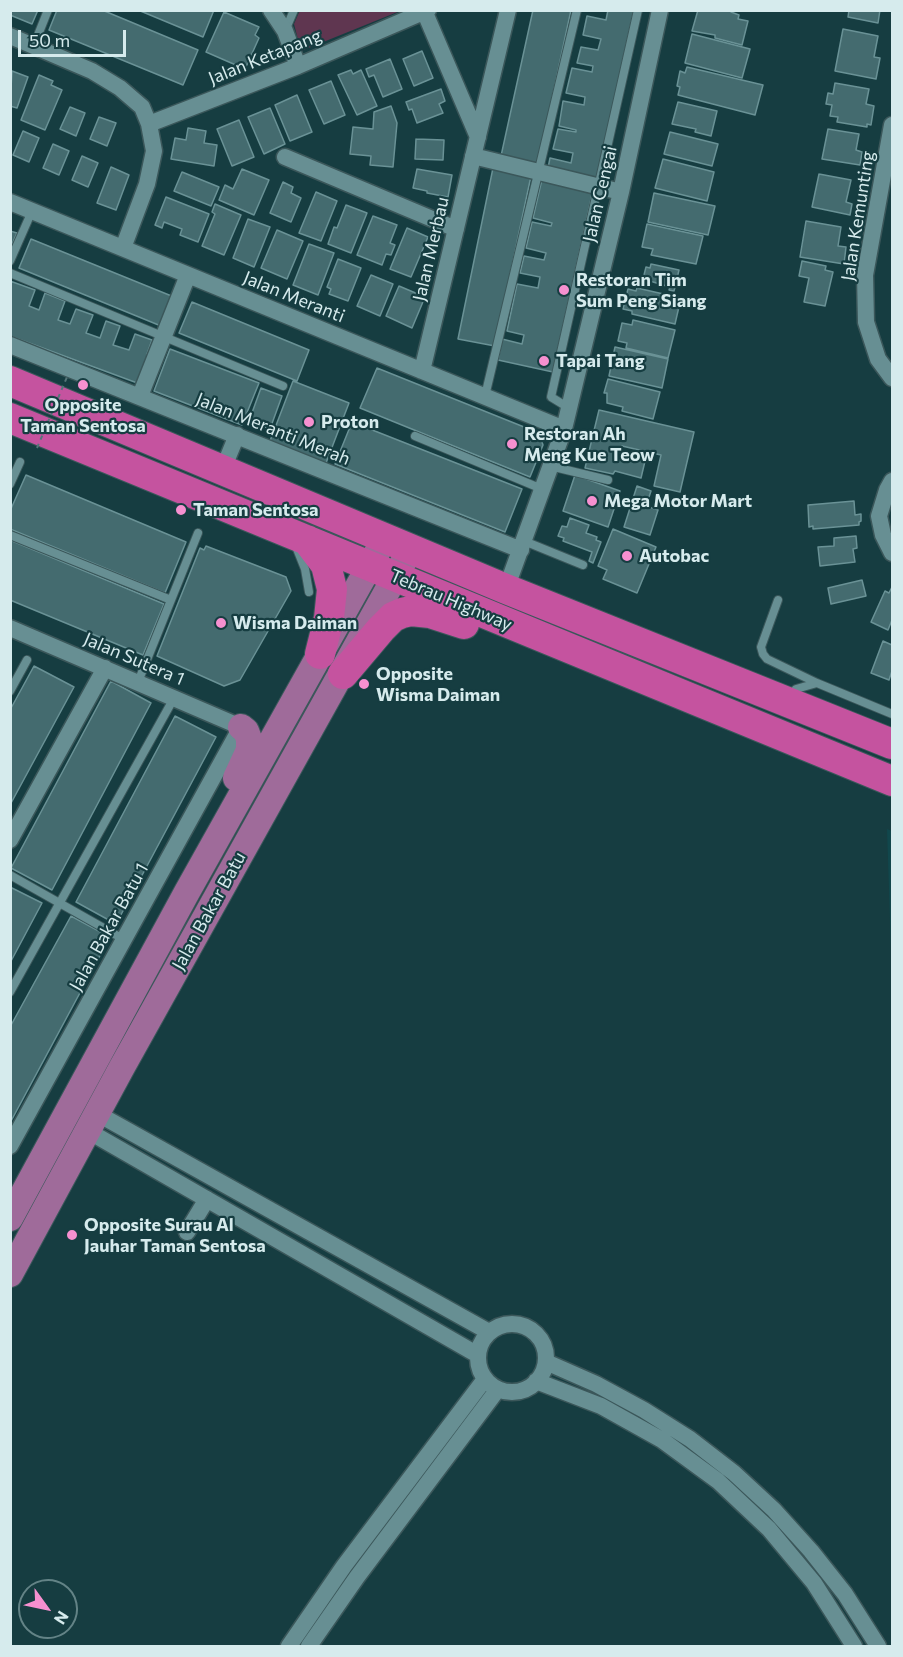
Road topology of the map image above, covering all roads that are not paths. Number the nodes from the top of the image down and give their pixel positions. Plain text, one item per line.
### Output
1 (48, 10) edge
2 (271, 10) edge
3 (294, 10) edge
4 (508, 10) edge
5 (577, 10) edge
6 (638, 10) edge
7 (660, 10) edge
8 (426, 12) edge
9 (285, 31) junction
10 (10, 36) edge
11 (34, 45) junction
12 (298, 66) junction
13 (150, 124) junction
14 (892, 125) edge
15 (478, 137) junction
16 (473, 156) junction
17 (285, 157) dead end
18 (538, 172) junction
19 (600, 187) junction
20 (621, 192) junction
21 (10, 202) edge
22 (32, 211) junction
23 (456, 229) junction
24 (123, 248) junction
25 (10, 261) edge
26 (10, 273) edge
27 (188, 274) junction
28 (164, 336) junction
29 (10, 345) edge
30 (422, 371) junction
31 (892, 378) edge
32 (10, 381) edge
33 (283, 386) dead end
34 (140, 396) junction
35 (485, 396) junction
36 (568, 408) junction
37 (10, 418) edge
38 (564, 429) junction
39 (237, 435) junction
40 (416, 436) dead end
41 (20, 462) dead end
42 (550, 466) junction
43 (223, 469) junction
44 (608, 480) dead end
45 (892, 480) edge
46 (10, 483) edge
47 (542, 489) junction
48 (198, 533) dead end
49 (10, 535) edge
50 (295, 536) junction
51 (398, 543) junction
52 (522, 546) junction
53 (892, 553) edge
54 (583, 565) dead end
55 (383, 572) junction
56 (506, 590) junction
57 (309, 592) dead end
58 (171, 600) junction
59 (778, 600) dead end
60 (10, 627) edge
61 (320, 654) junction
62 (27, 660) dead end
63 (105, 668) junction
64 (343, 674) junction
65 (647, 680) junction
66 (138, 682) junction
67 (817, 683) junction
68 (10, 691) edge
69 (174, 698) junction
70 (786, 703) junction
71 (892, 714) edge
72 (241, 727) junction
73 (892, 744) edge
74 (892, 781) edge
75 (228, 819) junction
76 (12, 833) edge
77 (10, 875) edge
78 (187, 892) junction
79 (61, 903) junction
80 (116, 935) dead end
81 (10, 992) edge
82 (90, 1121) junction
83 (11, 1145) edge
84 (207, 1199) junction
85 (10, 1218) edge
86 (10, 1227) edge
87 (187, 1232) dead end
88 (10, 1274) edge
89 (489, 1332) junction
90 (478, 1355) junction
91 (546, 1362) junction
92 (536, 1381) junction
93 (491, 1384) junction
94 (289, 1647) edge
95 (309, 1647) edge
96 (854, 1647) edge
97 (878, 1647) edge

1 - 11 lane
2 - 9 street
3 - 9 lane
4 - 15 street, Jalan Merbau
5 - 18 lane
6 - 19 lane
7 - 20 street, Jalan Cengai
8 - 12 street, Jalan Ketapang
8 - 15 street
9 - 12 street
10 - 11 street
11 - 13 street
12 - 13 street, Jalan Ketapang
13 - 24 street
14 - 31 street, Jalan Kemunting
15 - 16 street, Jalan Merbau
16 - 18 street
16 - 23 street, Jalan Merbau
17 - 23 street
18 - 19 street
18 - 35 lane
19 - 20 street
19 - 36 lane
20 - 36 street, Jalan Cengai
21 - 22 street, Jalan Meranti
22 - 24 street, Jalan Meranti
22 - 25 lane
23 - 30 street, Jalan Merbau
24 - 27 street, Jalan Meranti
26 - 28 lane
27 - 28 street
27 - 30 street, Jalan Meranti
28 - 33 lane
28 - 34 street
29 - 34 street, Jalan Meranti Merah
30 - 35 street, Jalan Meranti
32 - 43 highway, Tebrau Highway
34 - 39 street, Jalan Meranti Merah
35 - 38 street, Jalan Meranti
36 - 38 street, Jalan Cengai
37 - 50 highway, Tebrau Highway
38 - 42 street, Jalan Cengai
39 - 43 street
39 - 52 street, Jalan Meranti Merah
40 - 47 lane
41 - 46 lane
42 - 44 lane
42 - 47 street, Jalan Cengai
43 - 51 highway, Tebrau Highway
45 - 53 street
47 - 52 street, Jalan Cengai
48 - 58 lane
49 - 58 lane
50 - 55 highway, Tebrau Highway
50 - 57 lane
50 - 61 highway
51 - 55 main road, Jalan Bakar Batu
51 - 56 highway, Tebrau Highway
52 - 54 lane
52 - 56 street, Jalan Cengai
55 - 61 main road, Jalan Bakar Batu
55 - 64 main road, Jalan Bakar Batu
55 - 65 highway, Tebrau Highway
56 - 70 highway, Tebrau Highway
58 - 66 lane
59 - 67 lane
60 - 63 street, Jalan Sutera 1
61 - 75 main road, Jalan Bakar Batu
62 - 68 lane
63 - 66 street, Jalan Sutera 1
63 - 76 street
64 - 65 highway
64 - 82 main road, Jalan Bakar Batu
65 - 74 highway, Tebrau Highway
66 - 69 street, Jalan Sutera 1
67 - 70 lane
67 - 71 lane
69 - 72 street, Jalan Sutera 1
69 - 79 lane
70 - 73 highway, Tebrau Highway
72 - 75 main road
72 - 83 street, Jalan Bakar Batu 1
75 - 78 main road, Jalan Bakar Batu
77 - 79 lane
78 - 82 main road
78 - 85 main road, Jalan Bakar Batu
79 - 80 lane
79 - 81 lane
82 - 84 street
82 - 86 main road
82 - 88 main road, Jalan Bakar Batu
82 - 89 street
84 - 87 street
84 - 90 street
89 - 90 street
89 - 91 street
90 - 93 street
91 - 92 street
91 - 97 street
92 - 93 street
92 - 96 street
93 - 94 street
93 - 95 street

